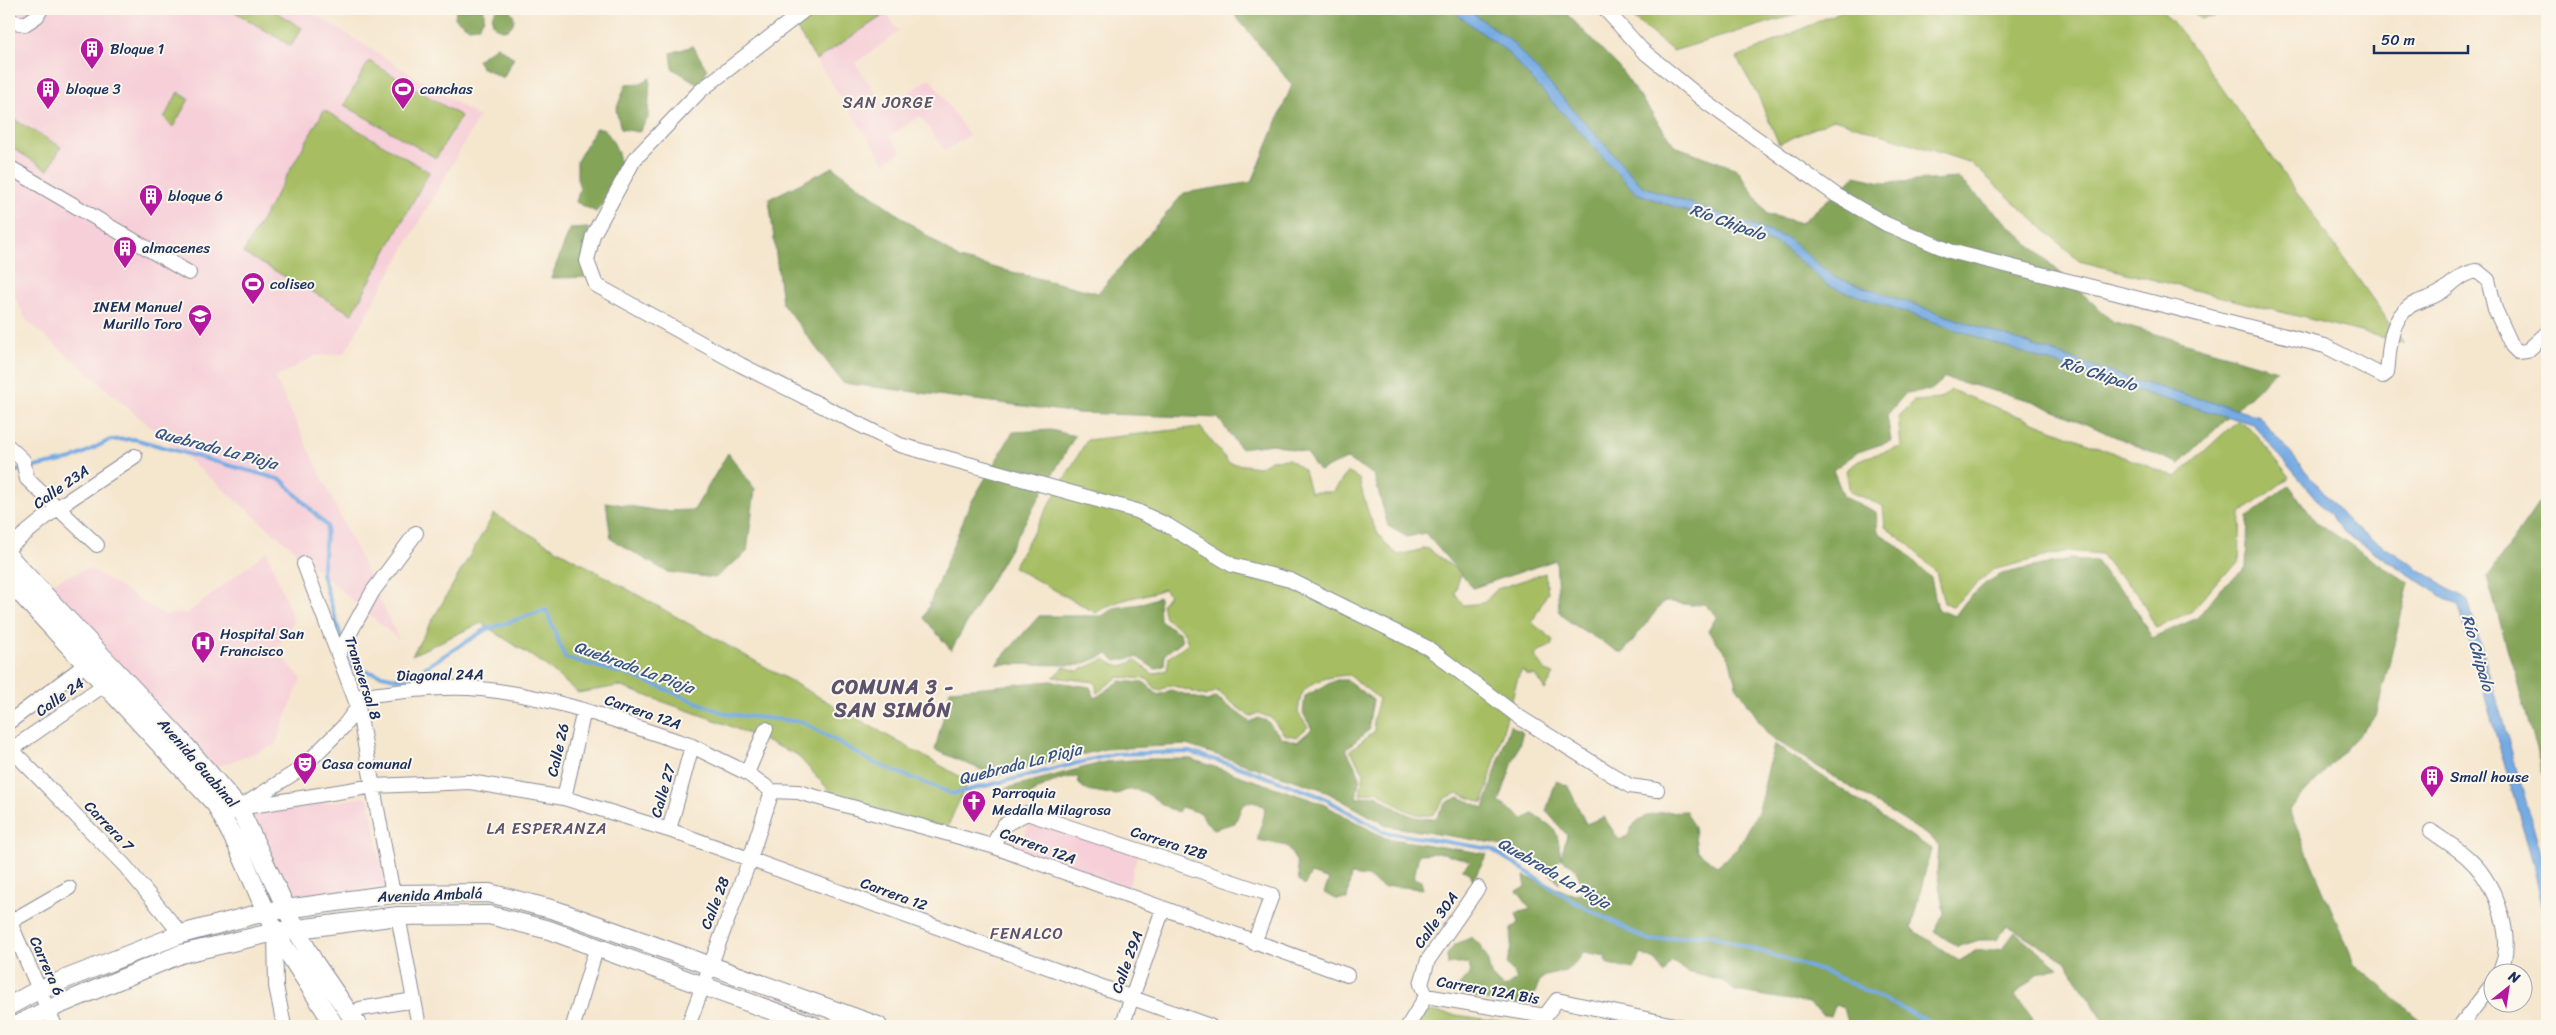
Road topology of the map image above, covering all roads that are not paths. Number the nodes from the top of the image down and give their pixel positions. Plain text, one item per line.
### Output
1 (40, 9) edge
2 (804, 9) edge
3 (1605, 9) edge
4 (9, 21) edge
5 (9, 168) edge
6 (189, 273) dead end
7 (2547, 333) edge
8 (9, 447) edge
9 (135, 456) dead end
10 (56, 508) junction
11 (416, 532) dead end
12 (97, 544) dead end
13 (9, 547) edge
14 (9, 557) edge
15 (304, 564) dead end
16 (9, 581) edge
17 (339, 652) junction
18 (85, 665) junction
19 (104, 686) junction
20 (357, 702) junction
21 (584, 710) junction
22 (9, 722) edge
23 (766, 729) dead end
24 (692, 746) junction
25 (10, 749) edge
26 (688, 760) joint
27 (747, 772) junction
28 (374, 786) junction
29 (1657, 790) dead end
30 (772, 791) junction
31 (564, 798) junction
32 (240, 808) junction
33 (224, 816) junction
34 (669, 830) junction
35 (2431, 831) dead end
36 (992, 846) junction
37 (750, 859) junction
38 (70, 888) dead end
39 (1478, 888) dead end
40 (393, 894) junction
41 (285, 908) junction
42 (1163, 909) junction
43 (265, 912) junction
44 (398, 916) junction
45 (9, 921) edge
46 (296, 929) junction
47 (275, 932) junction
48 (181, 934) junction
49 (1254, 943) junction
50 (597, 946) junction
51 (2505, 962) edge
52 (709, 965) junction
53 (1347, 976) dead end
54 (702, 986) junction
55 (40, 989) junction
56 (2484, 995) edge
57 (1426, 996) junction
58 (1131, 999) junction
59 (414, 1000) junction
60 (9, 1006) edge
61 (49, 1009) junction
62 (360, 1009) dead end
63 (1543, 1021) edge
64 (15, 1026) edge
65 (55, 1026) edge
66 (284, 1026) edge
67 (335, 1026) edge
68 (358, 1026) edge
69 (419, 1026) edge
70 (573, 1026) edge
71 (688, 1026) edge
72 (814, 1026) edge
73 (878, 1026) edge
74 (1122, 1026) edge
75 (1210, 1026) edge
76 (1408, 1026) edge
77 (1679, 1026) edge
78 (2460, 1026) edge

1 - 4 street
2 - 29 street
3 - 7 street
5 - 6 street
8 - 10 street
9 - 10 street, Calle 23A
10 - 12 street
10 - 13 street, Calle 23A
11 - 17 street
14 - 32 main road, Avenida Guabinal
15 - 17 street, Transversal 8
16 - 18 main road, Avenida Guabinal
17 - 20 street, Transversal 8
18 - 19 main road, Avenida Guabinal
18 - 22 street, Calle 24
19 - 25 street, Calle 24
19 - 33 main road, Avenida Guabinal
20 - 21 street, Diagonal 24A
20 - 28 street, Transversal 8
20 - 32 street
21 - 24 street, Carrera 12A
21 - 31 street, Calle 26
23 - 27 street
24 - 26 street, Carrera 12A
24 - 27 street, Carrera 12A
25 - 48 street, Carrera 7
26 - 34 street, Calle 27
27 - 30 street, Carrera 12A
28 - 31 street, Carrera 12
28 - 32 street, Carrera 12
28 - 40 street, Transversal 8
30 - 36 street, Carrera 12A
30 - 37 street, Calle 28
31 - 34 street, Carrera 12
32 - 33 street
32 - 41 main road, Avenida Guabinal
33 - 43 main road, Avenida Guabinal
34 - 37 street, Carrera 12
35 - 51 street
36 - 42 street, Carrera 12A
36 - 49 street, Carrera 12B
37 - 52 street, Calle 28
37 - 58 street, Carrera 12
38 - 45 street
39 - 57 street, Calle 30A
40 - 41 main road, Avenida Ambalá
40 - 52 main road, Avenida Ambalá
41 - 43 main road, Avenida Ambalá
41 - 46 main road, Avenida Guabinal
42 - 49 street, Carrera 12A
42 - 58 street, Calle 29A
43 - 47 main road, Avenida Guabinal
43 - 48 main road, Avenida Ambalá
44 - 46 main road, Avenida Ambalá
44 - 50 main road, Avenida Ambalá
44 - 59 street
45 - 55 street, Carrera 6
46 - 47 main road, Avenida Ambalá
46 - 68 main road, Avenida Guabinal
47 - 61 main road, Avenida Ambalá
47 - 66 street
47 - 67 main road, Avenida Guabinal
48 - 55 main road, Avenida Ambalá
49 - 53 street, Carrera 12A
50 - 54 main road, Avenida Ambalá
50 - 70 street
52 - 54 street, Calle 28
52 - 73 main road, Avenida Ambalá
54 - 71 street, Calle 28
54 - 72 main road, Avenida Ambalá
55 - 60 main road, Avenida Ambalá
55 - 61 street, Carrera 6
56 - 78 street
57 - 63 street, Carrera 12A Bis
57 - 76 street
58 - 74 street, Calle 29A
58 - 75 street, Carrera 12
59 - 62 street
59 - 69 street
61 - 64 main road, Avenida Ambalá
61 - 65 street, Carrera 6
63 - 77 street, Carrera 12A Bis

